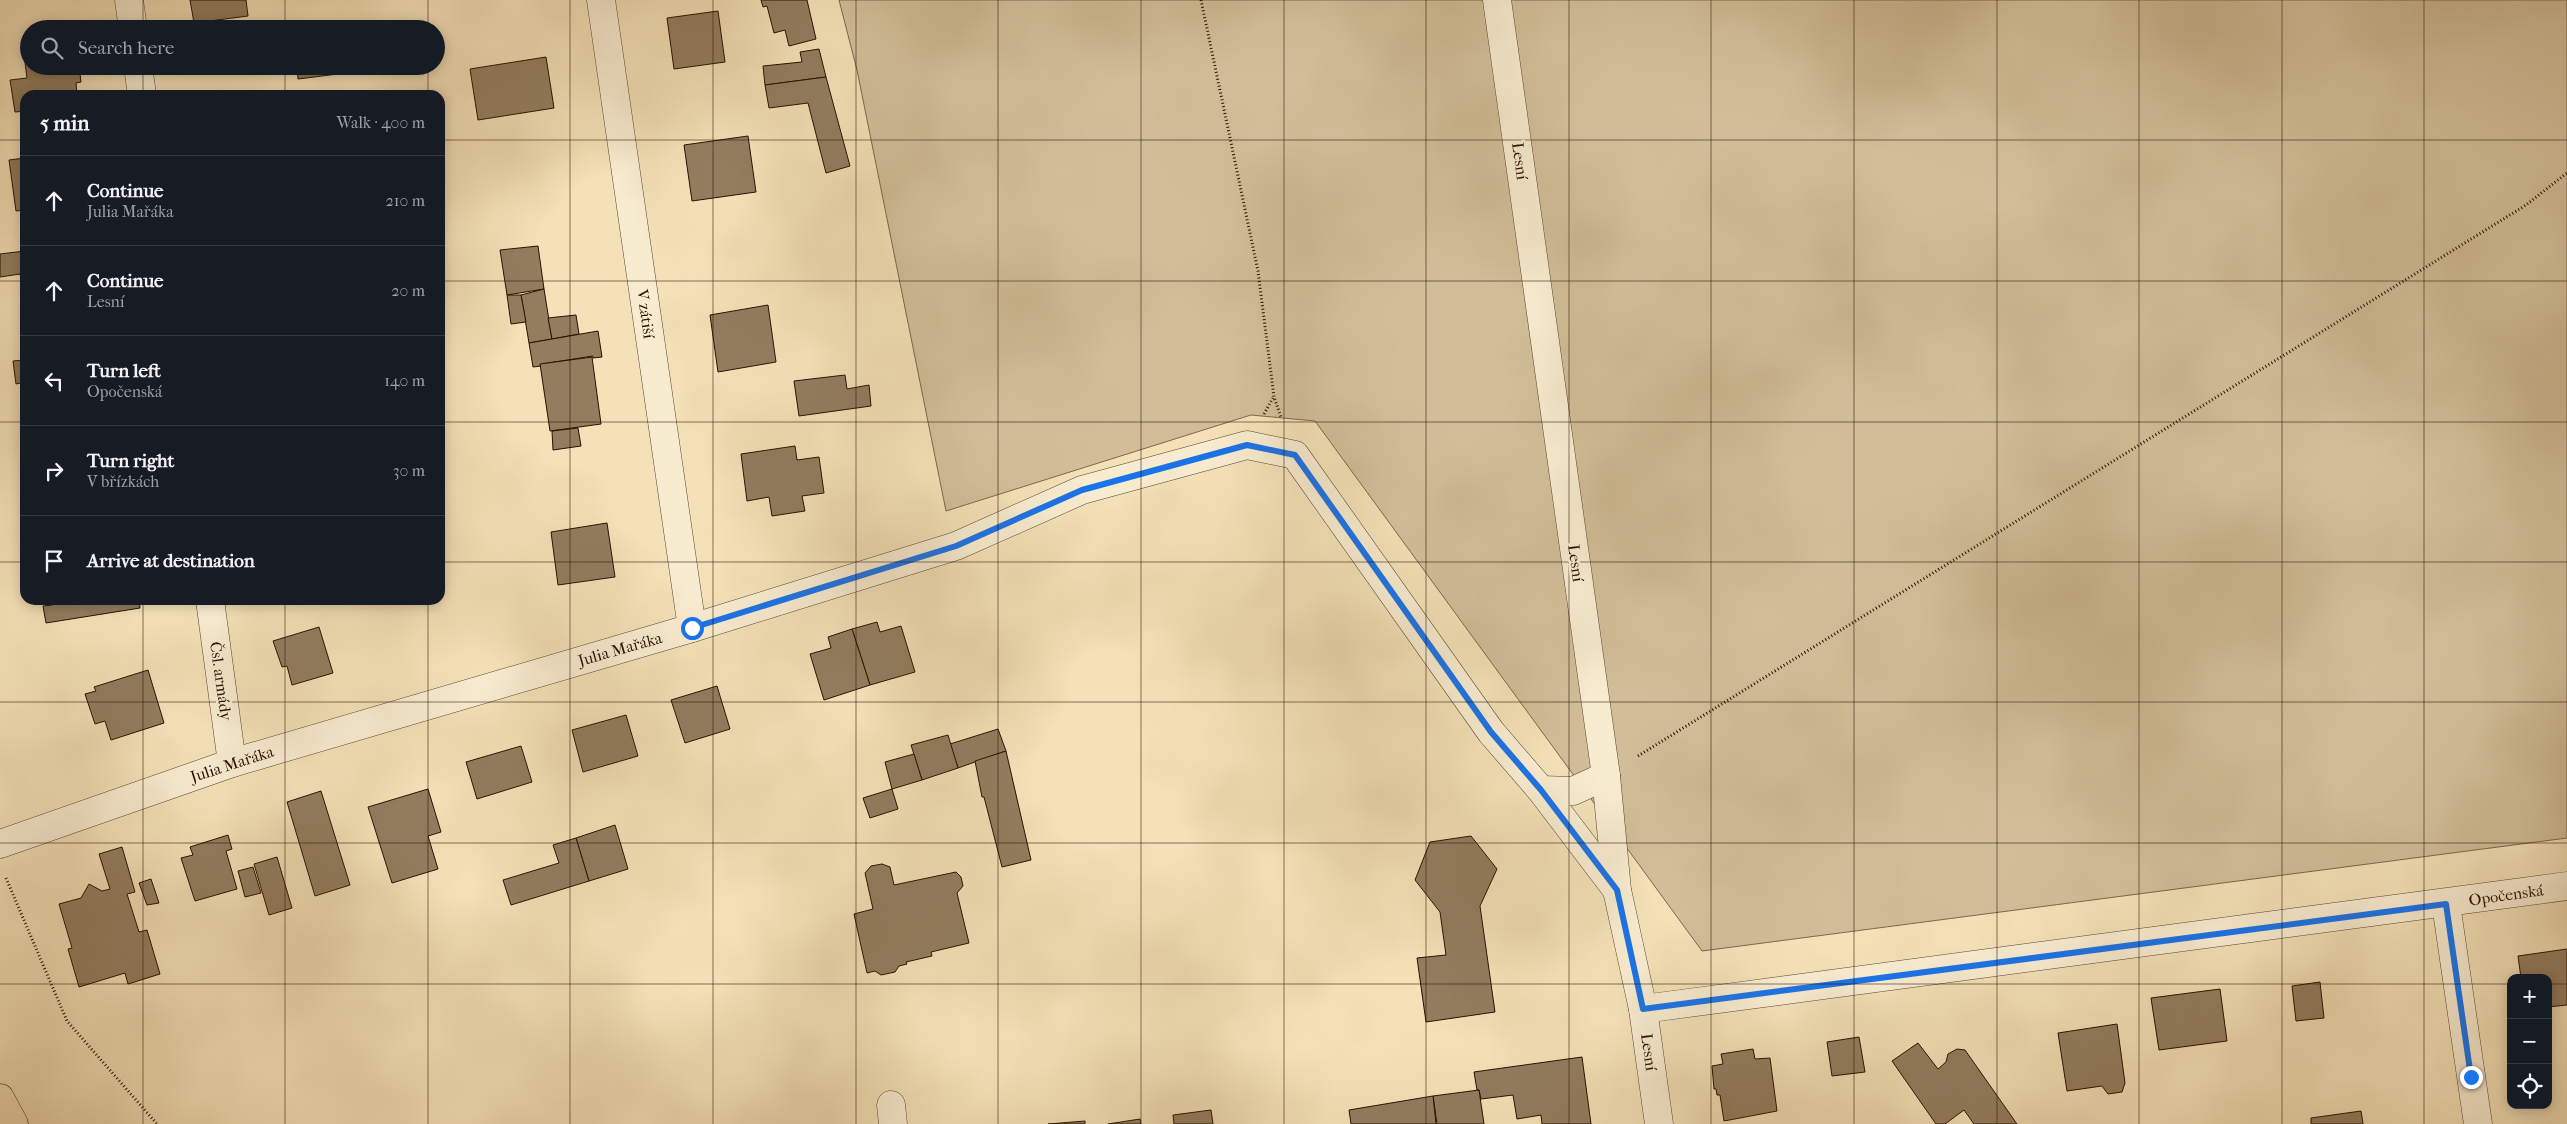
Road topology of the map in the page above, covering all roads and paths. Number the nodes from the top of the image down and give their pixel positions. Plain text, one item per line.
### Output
1 (129, 0) edge
2 (600, 0) edge
3 (1201, 0) edge
4 (1497, 0) edge
5 (132, 20) edge
6 (139, 75) edge
7 (141, 90) edge
8 (2567, 173) edge
9 (1295, 455) junction
10 (211, 605) edge
11 (692, 628) junction
12 (232, 763) junction
13 (1606, 776) junction
14 (1541, 790) junction
15 (0, 844) edge
16 (4, 872) dead end
17 (2567, 886) edge
18 (1617, 890) junction
19 (2446, 904) junction
20 (1643, 1009) junction
21 (0, 1098) edge
22 (14, 1124) edge
23 (157, 1124) edge
24 (1659, 1124) edge
25 (2478, 1124) edge

1 - 5 street
2 - 11 street, V zátiší
3 - 9 path
4 - 13 street, Lesní
6 - 7 street
8 - 13 path
9 - 11 street, Julia Mařáka
9 - 14 street
10 - 12 street, Čsl. armády
11 - 12 street, Julia Mařáka
12 - 15 street, Julia Mařáka
13 - 14 street
13 - 18 street, Lesní
14 - 18 street
16 - 23 path
17 - 19 street, Opočenská
18 - 20 street, Lesní
19 - 20 street, Opočenská
19 - 25 street
20 - 24 street, Lesní
21 - 22 highway

